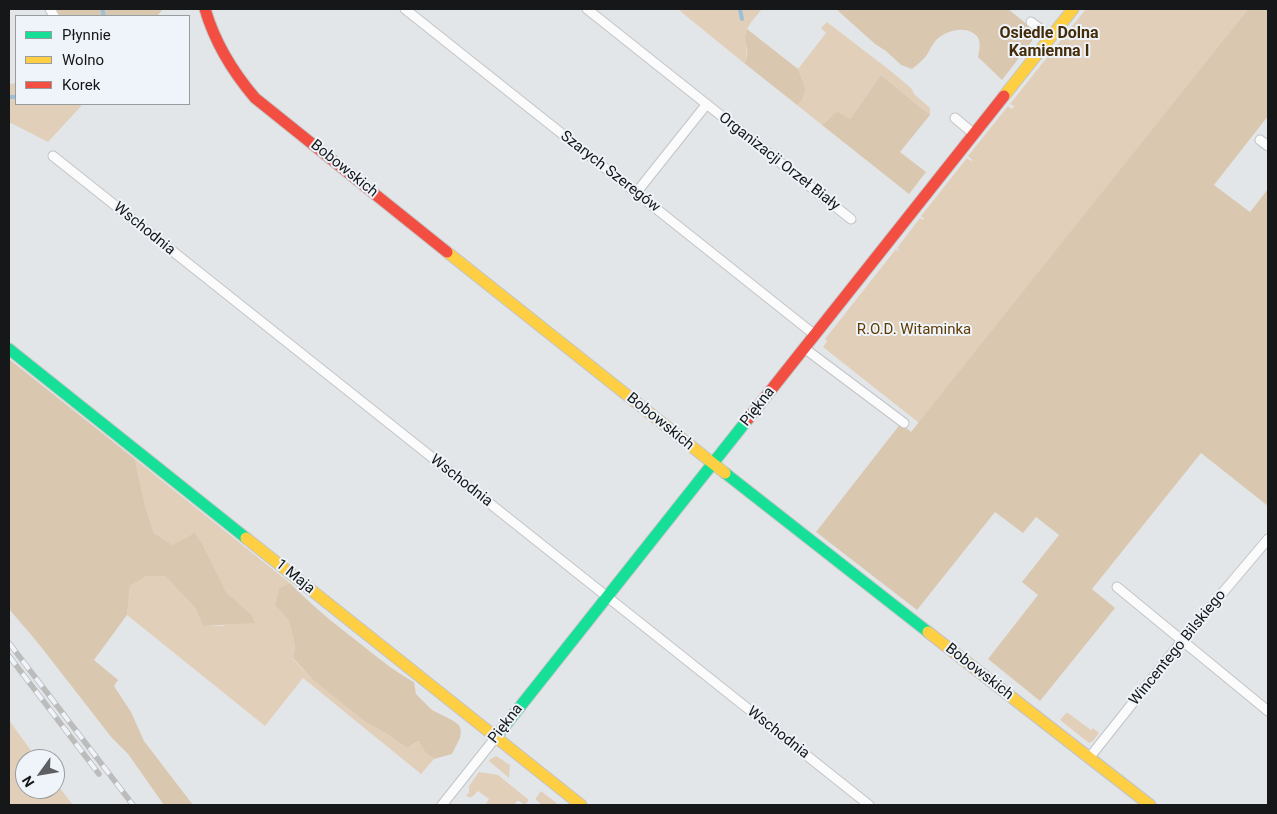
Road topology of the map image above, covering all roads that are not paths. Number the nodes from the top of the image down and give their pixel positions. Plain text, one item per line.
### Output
1 (204, 9) edge
2 (407, 9) edge
3 (587, 9) edge
4 (1073, 9) edge
5 (1031, 22) dead end
6 (1051, 37) junction
7 (706, 104) junction
8 (955, 118) dead end
9 (974, 134) junction
10 (1260, 140) dead end
11 (1268, 146) edge
12 (53, 156) dead end
13 (636, 193) junction
14 (851, 219) dead end
15 (815, 335) junction
16 (804, 348) junction
17 (9, 349) edge
18 (904, 423) dead end
19 (713, 464) junction
20 (1268, 539) edge
21 (1117, 587) dead end
22 (606, 597) junction
23 (1182, 641) junction
24 (1268, 711) edge
25 (496, 737) junction
26 (1089, 758) junction
27 (442, 805) edge
28 (581, 805) edge
29 (870, 805) edge
30 (1150, 805) edge

1 - 19 street, Bobowskich
2 - 13 street, Szarych Szeregów
3 - 7 street, Organizacji Orzeł Biały
4 - 6 street, Piękna
5 - 6 street
6 - 9 street, Piękna
7 - 13 street, Organizacji Orzeł Biały
7 - 14 street, Organizacji Orzeł Biały
8 - 9 street
9 - 15 street, Piękna
10 - 11 street
12 - 22 street, Wschodnia
13 - 15 street, Szarych Szeregów
15 - 16 street, Piękna
16 - 18 street
16 - 19 street, Piękna
17 - 25 street, 1 Maja
19 - 22 street, Piękna
19 - 26 street, Bobowskich
20 - 23 street, Wincentego Bilskiego
21 - 23 street
22 - 25 street, Piękna
22 - 29 street, Wschodnia
23 - 24 street
23 - 26 street, Wincentego Bilskiego
25 - 27 street, Piękna
25 - 28 street, 1 Maja
26 - 30 street, Bobowskich

